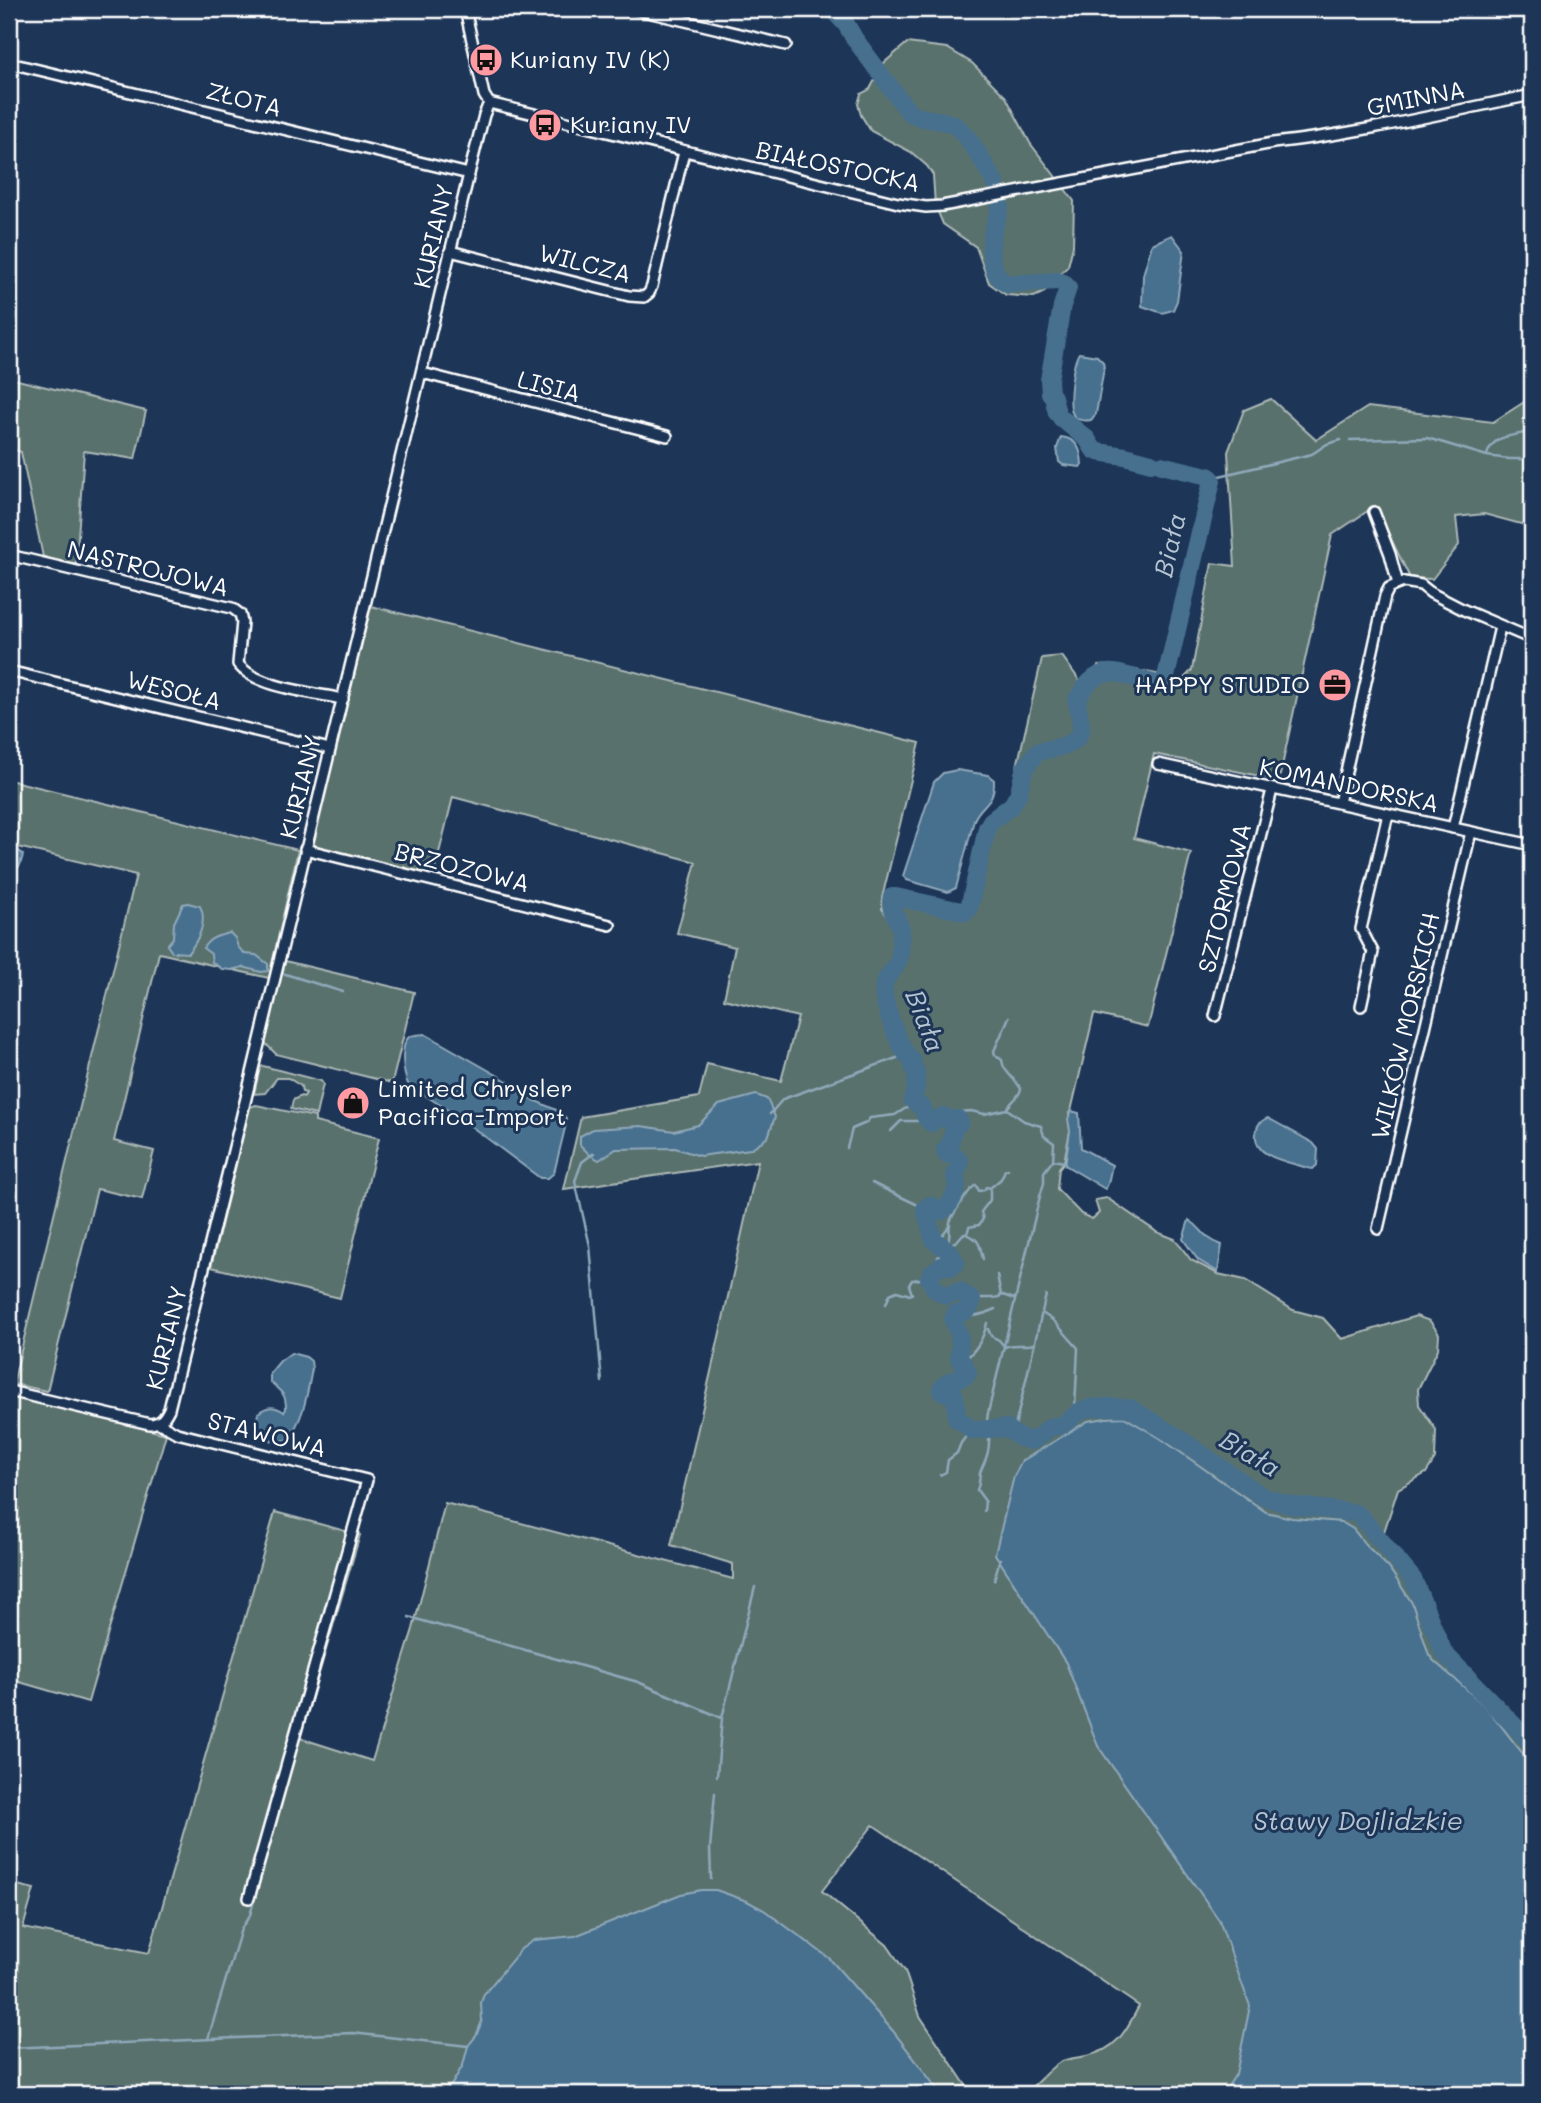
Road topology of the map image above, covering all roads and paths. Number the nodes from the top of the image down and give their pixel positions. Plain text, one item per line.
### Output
1 (464, 9) edge
2 (635, 9) edge
3 (786, 45) dead end
4 (10, 63) edge
5 (1532, 95) edge
6 (489, 103) junction
7 (1307, 140) joint
8 (684, 152) junction
9 (469, 174) junction
10 (450, 251) junction
11 (422, 373) junction
12 (667, 436) dead end
13 (1374, 512) dead end
14 (9, 555) edge
15 (1398, 584) junction
16 (1500, 627) junction
17 (1532, 639) edge
18 (9, 671) edge
19 (343, 699) junction
20 (330, 749) junction
21 (1158, 765) dead end
22 (1272, 790) junction
23 (1339, 803) junction
24 (1388, 814) junction
25 (1453, 828) junction
26 (1471, 832) junction
27 (1532, 845) edge
28 (305, 849) junction
29 (610, 925) dead end
30 (1361, 1006) dead end
31 (1215, 1016) dead end
32 (1378, 1229) dead end
33 (9, 1391) edge
34 (159, 1423) junction
35 (249, 1898) dead end

1 - 6 street
2 - 3 street
4 - 9 street, ZŁOTA
5 - 7 street, GMINNA
6 - 8 street, BIAŁOSTOCKA
6 - 9 street, KURIANY
7 - 8 street, BIAŁOSTOCKA
8 - 10 street, WILCZA
9 - 10 street, KURIANY
10 - 11 street, KURIANY
11 - 12 street, LISIA
11 - 19 street, KURIANY
13 - 15 street
14 - 19 street, NASTROJOWA
15 - 16 street
15 - 23 street
16 - 17 street
16 - 25 street
18 - 20 street, WESOŁA
19 - 20 street, KURIANY
20 - 28 street, KURIANY
21 - 22 street, KOMANDORSKA
22 - 23 street, KOMANDORSKA
22 - 31 street, SZTORMOWA
23 - 24 street, KOMANDORSKA
24 - 25 street, KOMANDORSKA
24 - 30 street
25 - 26 street, KOMANDORSKA
26 - 27 street, KOMANDORSKA
26 - 32 street, WILKÓW MORSKICH
28 - 29 street, BRZOZOWA
28 - 34 street, KURIANY
33 - 34 street, KURIANY
34 - 35 street, STAWOWA

